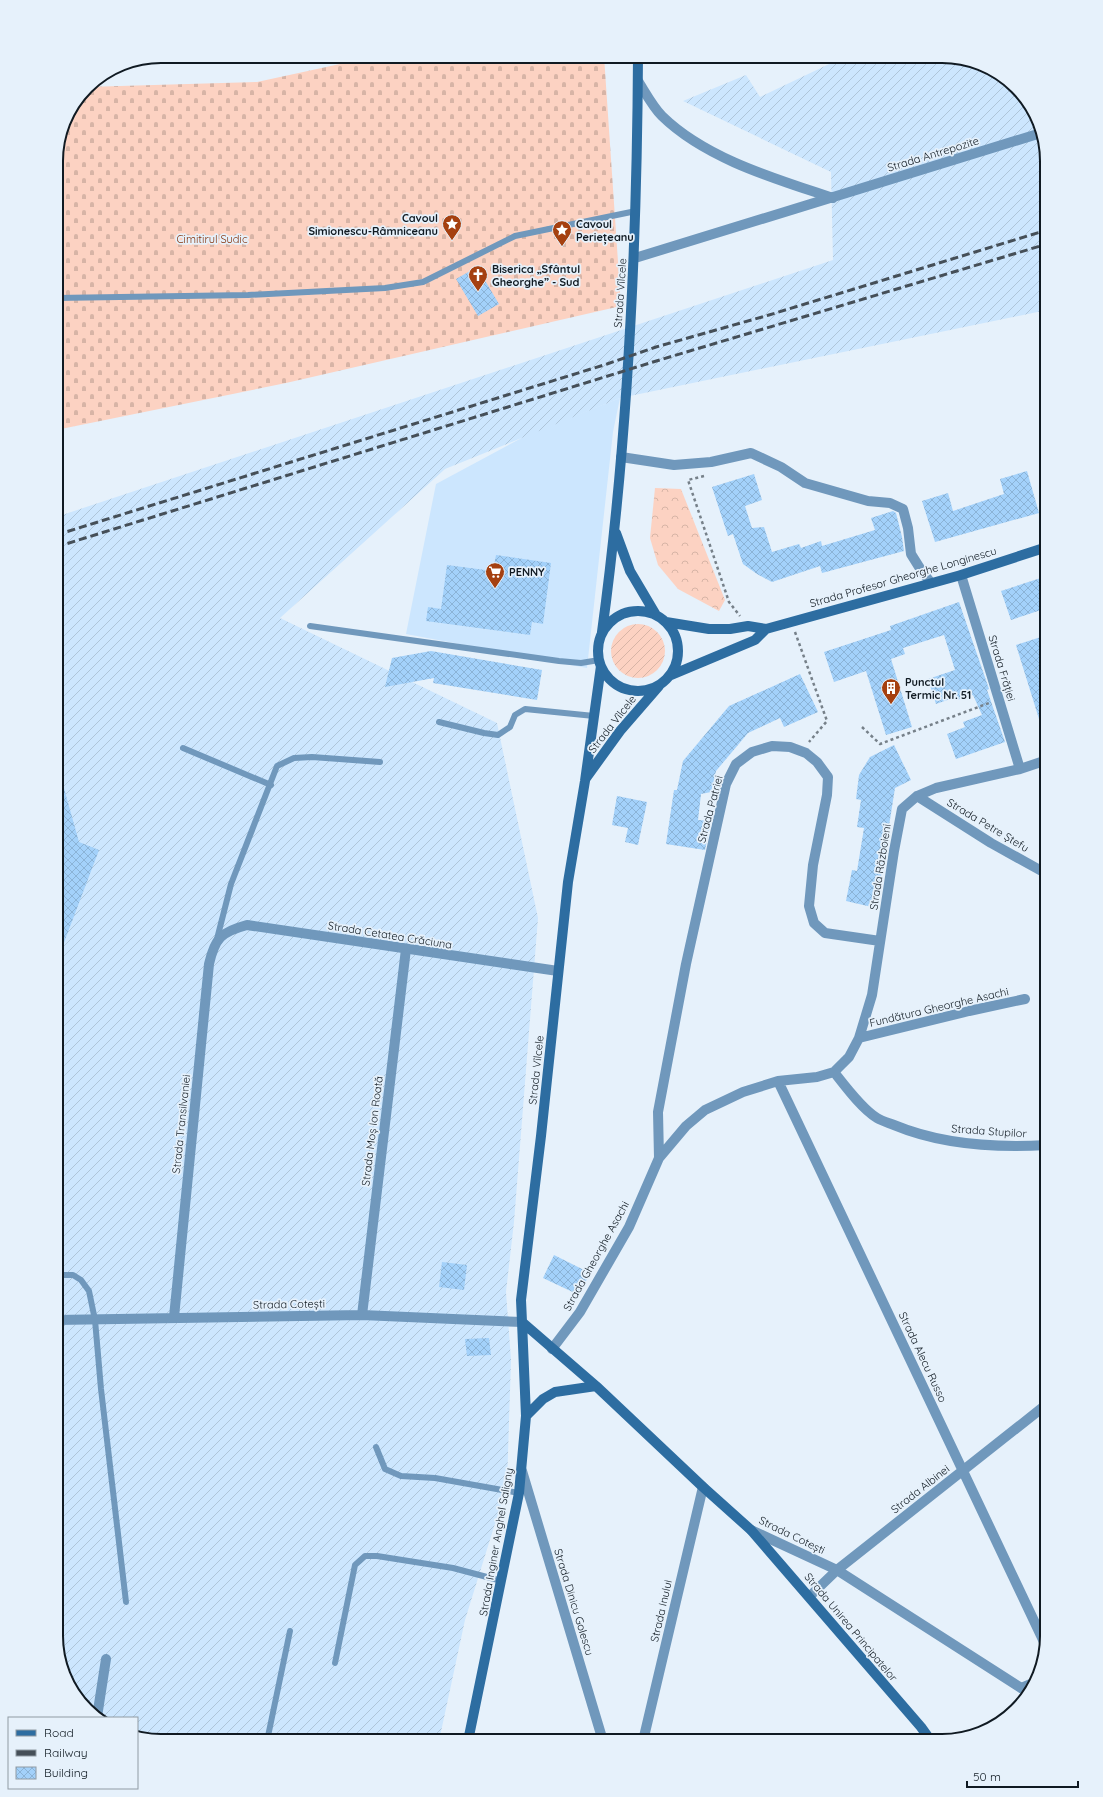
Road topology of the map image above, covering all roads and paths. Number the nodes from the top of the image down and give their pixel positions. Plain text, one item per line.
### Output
1 (638, 63) edge
2 (638, 81) junction
3 (1036, 134) edge
4 (833, 198) junction
5 (636, 211) junction
6 (634, 258) junction
7 (63, 298) edge
8 (621, 457) junction
9 (710, 474) dead end
10 (615, 531) junction
11 (1040, 549) edge
12 (961, 574) junction
13 (931, 583) junction
14 (656, 615) junction
15 (666, 622) junction
16 (791, 622) junction
17 (310, 626) dead end
18 (748, 626) junction
19 (766, 629) junction
20 (602, 632) junction
21 (600, 663) junction
22 (669, 676) junction
23 (660, 684) junction
24 (999, 699) junction
25 (594, 716) junction
26 (439, 722) dead end
27 (862, 727) dead end
28 (183, 748) dead end
29 (801, 751) junction
30 (380, 762) dead end
31 (1040, 762) edge
32 (1020, 768) junction
33 (585, 781) junction
34 (271, 786) junction
35 (917, 796) junction
36 (1040, 870) edge
37 (219, 939) junction
38 (880, 941) junction
39 (406, 949) junction
40 (558, 972) junction
41 (1026, 999) dead end
42 (859, 1038) junction
43 (834, 1072) junction
44 (778, 1081) junction
45 (1040, 1146) edge
46 (659, 1158) junction
47 (63, 1275) edge
48 (362, 1315) junction
49 (174, 1317) junction
50 (63, 1320) edge
51 (96, 1320) junction
52 (522, 1322) junction
53 (552, 1349) junction
54 (596, 1386) junction
55 (1040, 1410) edge
56 (526, 1416) junction
57 (376, 1447) dead end
58 (963, 1470) junction
59 (522, 1471) junction
60 (703, 1487) junction
61 (519, 1493) junction
62 (751, 1530) junction
63 (837, 1570) junction
64 (502, 1581) junction
65 (810, 1596) junction
66 (126, 1602) dead end
67 (290, 1631) dead end
68 (1040, 1633) edge
69 (106, 1659) dead end
70 (335, 1663) dead end
71 (1025, 1690) edge
72 (98, 1711) edge
73 (268, 1734) edge
74 (469, 1734) edge
75 (601, 1734) edge
76 (646, 1734) edge
77 (926, 1734) edge

1 - 2 main road, Strada Vîlcele
2 - 4 street
2 - 5 main road, Strada Vîlcele
3 - 4 street, Strada Antrepozite
4 - 6 street, Strada Antrepozite
5 - 6 main road, Strada Vîlcele
5 - 7 lane
6 - 8 main road, Strada Vîlcele
8 - 10 main road, Strada Vîlcele
8 - 13 street
9 - 18 path
10 - 14 main road, Strada Vîlcele
10 - 20 main road, Strada Vîlcele
11 - 12 main road, Strada Profesor Gheorghe Longinescu
12 - 13 main road, Strada Profesor Gheorghe Longinescu
12 - 24 street, Strada Frăției
13 - 16 main road, Strada Profesor Gheorghe Longinescu
14 - 15 main road
14 - 20 main road
15 - 18 main road, Strada Profesor Gheorghe Longinescu
15 - 22 main road
16 - 19 main road, Strada Profesor Gheorghe Longinescu
16 - 29 path
17 - 21 lane
18 - 19 main road, Strada Profesor Gheorghe Longinescu
19 - 22 main road, Strada Profesor Gheorghe Longinescu
20 - 21 main road
21 - 23 main road
21 - 25 main road, Strada Vîlcele
22 - 23 main road
23 - 33 main road, Strada Vîlcele
24 - 27 path
24 - 32 street, Strada Frăției
25 - 26 lane
25 - 33 main road, Strada Vîlcele
28 - 34 lane
29 - 38 street, Strada Patriei
29 - 46 street, Strada Patriei
30 - 34 lane
31 - 32 street, Strada Războieni
32 - 35 street, Strada Războieni
33 - 40 main road, Strada Vîlcele
34 - 37 lane
35 - 36 street, Strada Petre Ștefu
35 - 38 street, Strada Războieni
37 - 39 street, Strada Cetatea Crăciuna
37 - 49 street, Strada Transilvaniei
38 - 42 street, Strada Războieni
39 - 40 street, Strada Cetatea Crăciuna
39 - 48 street, Strada Moș Ion Roată
40 - 52 main road, Strada Vîlcele
41 - 42 street, Fundătura Gheorghe Asachi
42 - 43 street, Strada Războieni
43 - 44 street, Strada Gheorghe Asachi
43 - 45 street, Strada Stupilor
44 - 46 street, Strada Gheorghe Asachi
44 - 58 street, Strada Alecu Russo
46 - 53 street, Strada Gheorghe Asachi
47 - 51 lane
48 - 49 street, Strada Cotești
48 - 52 street, Strada Cotești
49 - 51 street, Strada Cotești
50 - 51 street, Strada Cotești
51 - 66 lane
52 - 53 main road
52 - 56 main road, Strada Inginer Anghel Saligny
53 - 54 main road, Strada Cotești
54 - 56 main road
54 - 60 main road, Strada Cotești
55 - 58 street, Strada Albinei
56 - 59 main road, Strada Inginer Anghel Saligny
57 - 61 lane
58 - 63 street, Strada Albinei
58 - 68 street, Strada Alecu Russo
59 - 61 main road, Strada Inginer Anghel Saligny
59 - 75 street, Strada Dinicu Golescu
60 - 62 main road, Strada Cotești
60 - 76 street, Strada Inului
61 - 64 main road, Strada Inginer Anghel Saligny
62 - 63 street, Strada Cotești
62 - 65 main road, Strada Unirea Principatelor
63 - 65 street, Strada Albinei
63 - 71 street, Strada Cotești
64 - 70 lane
64 - 74 main road, Strada Inginer Anghel Saligny
65 - 77 main road, Strada Unirea Principatelor
67 - 73 lane
69 - 72 street

